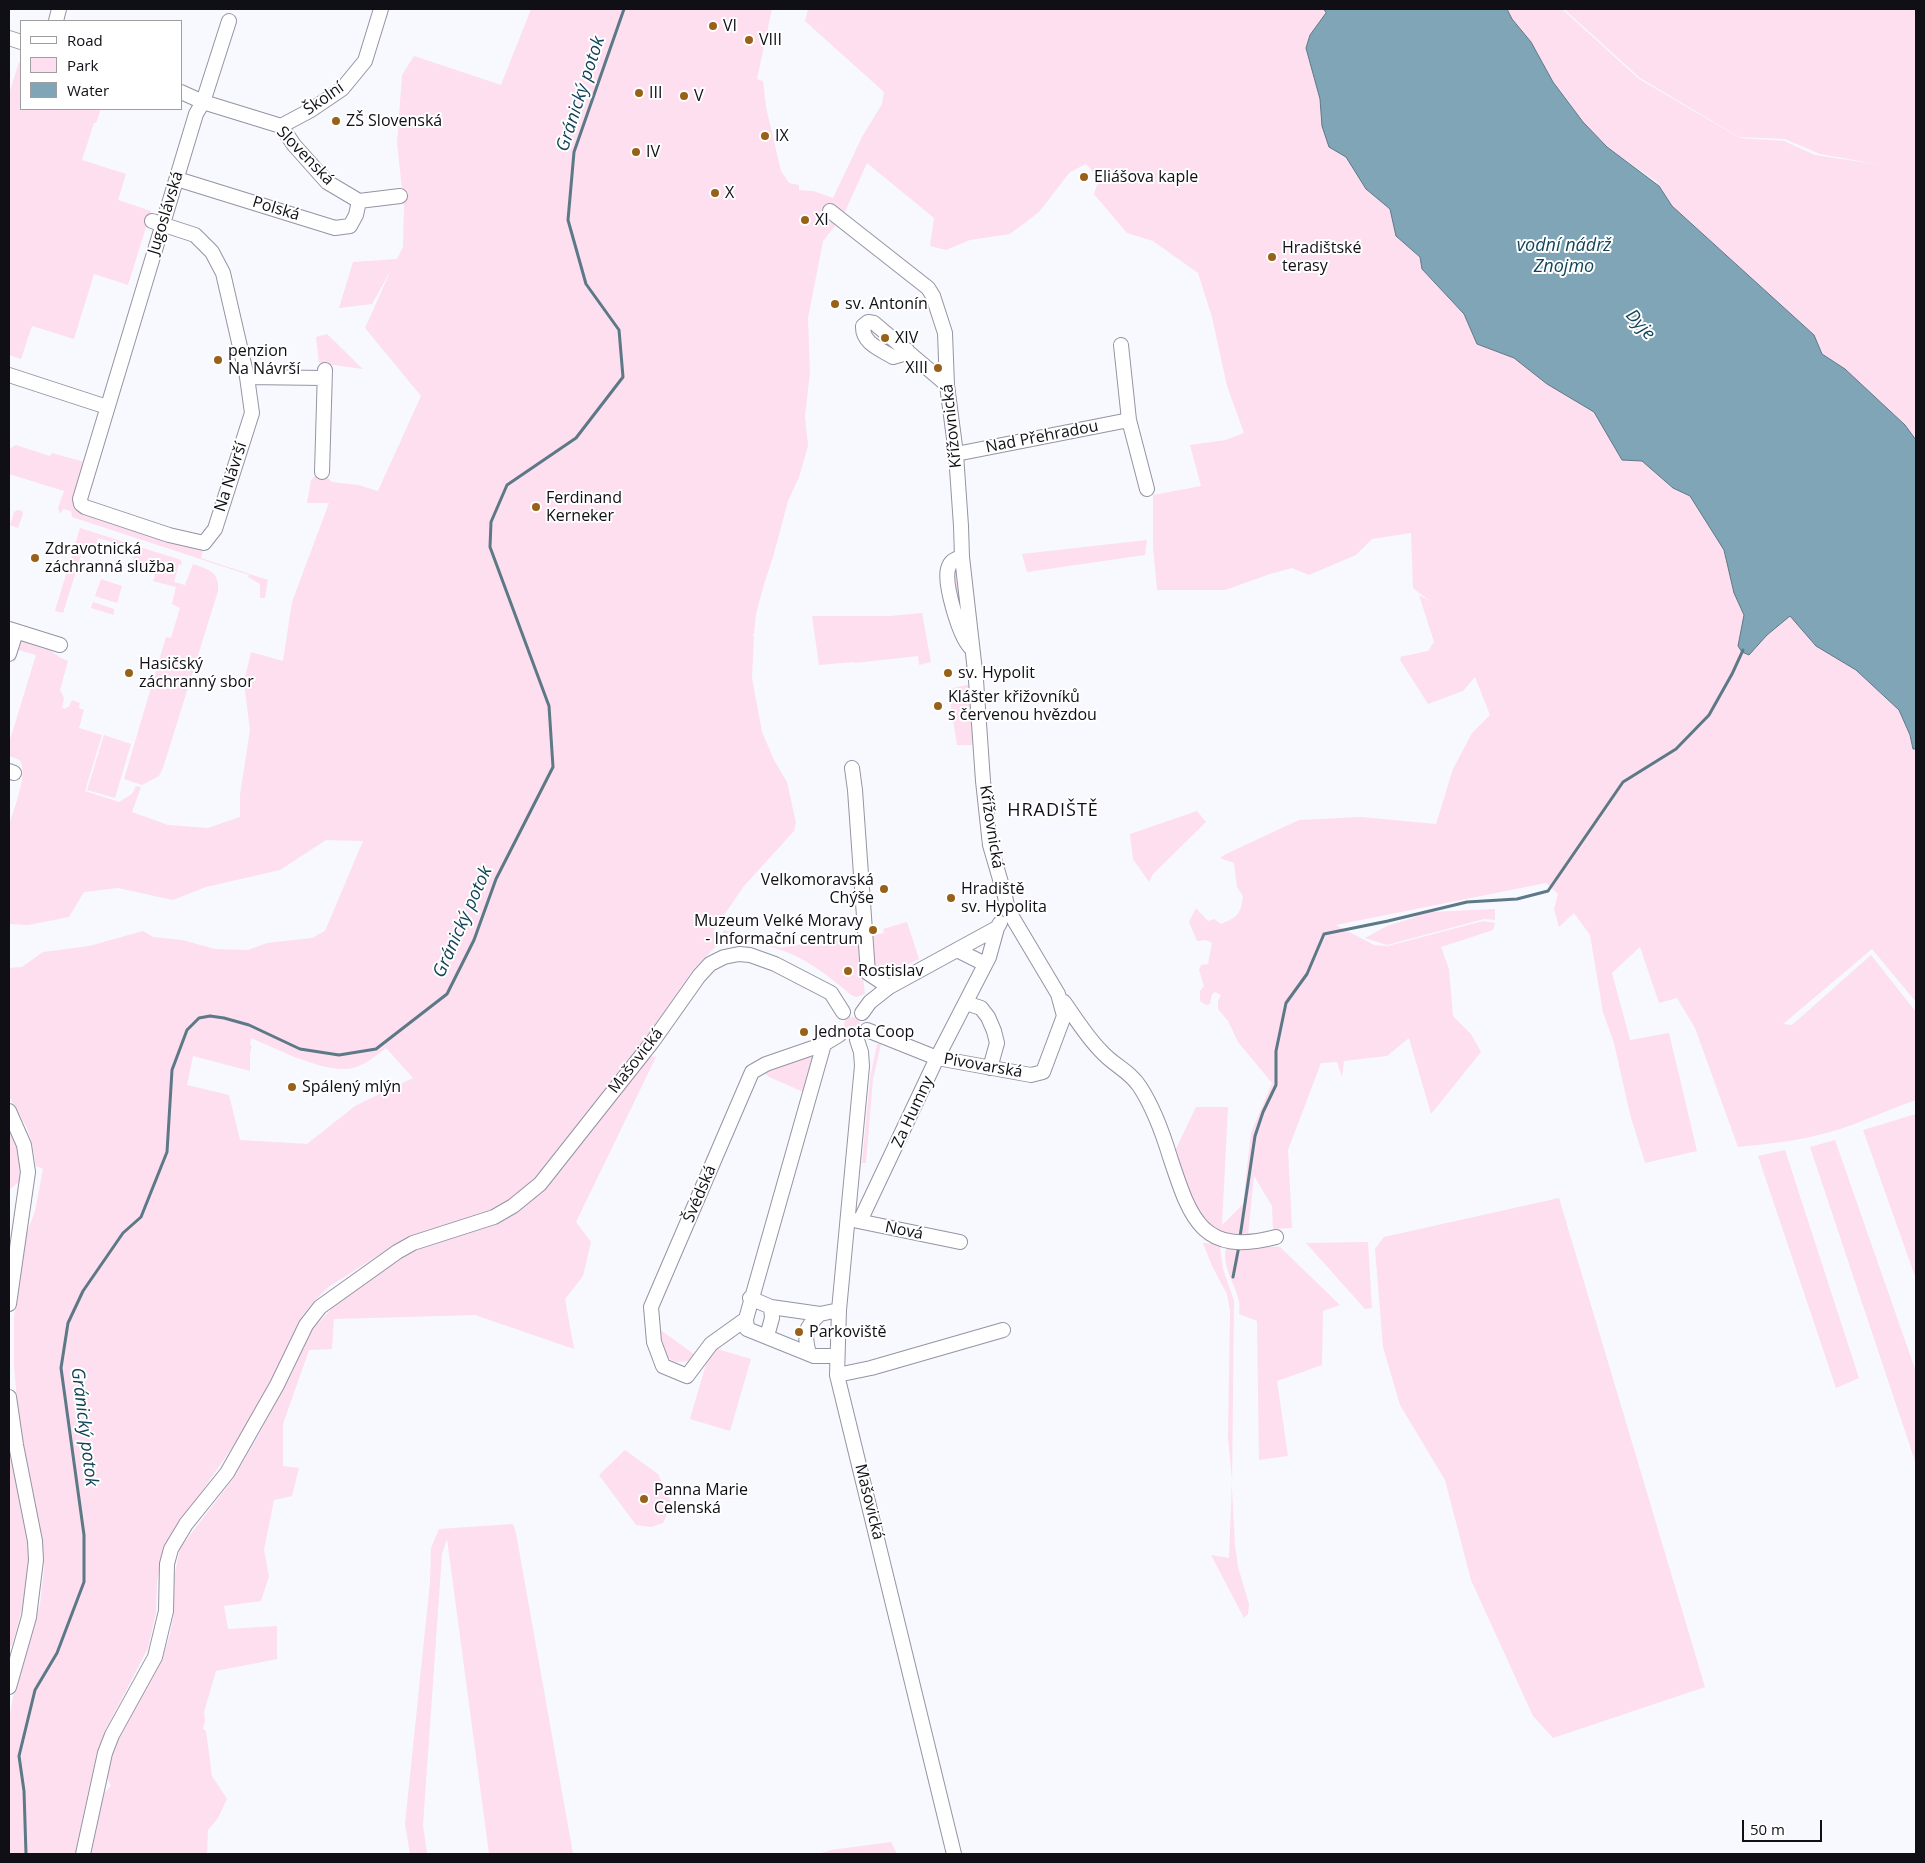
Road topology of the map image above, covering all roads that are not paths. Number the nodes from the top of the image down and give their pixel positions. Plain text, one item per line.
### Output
1 (380, 9) edge
2 (230, 21) dead end
3 (182, 92) edge
4 (203, 102) junction
5 (280, 126) junction
6 (177, 179) junction
7 (400, 196) dead end
8 (359, 201) junction
9 (830, 211) dead end
10 (157, 223) junction
11 (1121, 345) dead end
12 (907, 350) dead end
13 (9, 374) edge
14 (247, 377) junction
15 (947, 385) junction
16 (108, 407) junction
17 (1129, 420) junction
18 (956, 454) junction
19 (322, 472) dead end
20 (1147, 489) dead end
21 (12, 630) edge
22 (60, 645) dead end
23 (9, 654) edge
24 (852, 768) dead end
25 (1008, 910) junction
26 (997, 928) junction
27 (957, 950) junction
28 (985, 964) junction
29 (868, 973) junction
30 (889, 987) junction
31 (1058, 994) junction
32 (966, 1002) junction
33 (866, 1007) junction
34 (843, 1012) junction
35 (840, 1035) junction
36 (862, 1035) junction
37 (824, 1044) junction
38 (937, 1058) junction
39 (990, 1068) junction
40 (9, 1111) edge
41 (854, 1220) junction
42 (1276, 1237) dead end
43 (960, 1242) dead end
44 (750, 1298) junction
45 (9, 1304) edge
46 (771, 1307) junction
47 (839, 1310) junction
48 (820, 1314) junction
49 (746, 1319) junction
50 (1003, 1330) dead end
51 (767, 1336) junction
52 (809, 1354) junction
53 (836, 1356) junction
54 (837, 1375) junction
55 (9, 1397) edge
56 (9, 1687) edge
57 (83, 1854) edge
58 (954, 1854) edge

1 - 5 street, Školní
2 - 4 street, Jugoslávská
3 - 4 street, Slovenská
4 - 5 street, Slovenská
4 - 6 street, Jugoslávská
5 - 8 street, Slovenská
6 - 8 street, Polská
6 - 10 street, Jugoslávská
7 - 8 street
9 - 15 street, Křížovnická
10 - 14 street, Na Návrší
10 - 16 street, Jugoslávská
11 - 17 street
12 - 15 street
13 - 16 street
14 - 16 street, Na Návrší
14 - 19 street
15 - 18 street, Křížovnická
17 - 18 street, Nad Přehradou
17 - 20 street
18 - 25 street, Křížovnická
21 - 22 street
21 - 23 street
24 - 29 street, Mašovická
25 - 26 street
25 - 31 street, Pivovarská
26 - 27 street
26 - 28 street, Za Humny
27 - 28 street
27 - 30 street
28 - 32 street, Za Humny
29 - 30 street
29 - 33 street, Mašovická
30 - 33 street
31 - 39 street, Pivovarská
31 - 42 street
32 - 38 street, Za Humny
32 - 39 street
33 - 34 street
33 - 36 street, Mašovická
34 - 35 street
34 - 57 street, Mašovická
35 - 36 street
35 - 37 street, Švédská
36 - 38 street, Pivovarská
36 - 41 street, Mašovická
37 - 44 street
37 - 49 street, Švédská
38 - 39 street, Pivovarská
38 - 41 street, Za Humny
40 - 45 street
41 - 43 street, Nová
41 - 47 street, Mašovická
44 - 46 street
44 - 49 street
46 - 48 street
46 - 51 street
47 - 48 street
47 - 53 street, Mašovická
48 - 52 street
49 - 51 street
50 - 54 street
51 - 52 street
52 - 53 street
53 - 54 street, Mašovická
54 - 58 street, Mašovická
55 - 56 street

